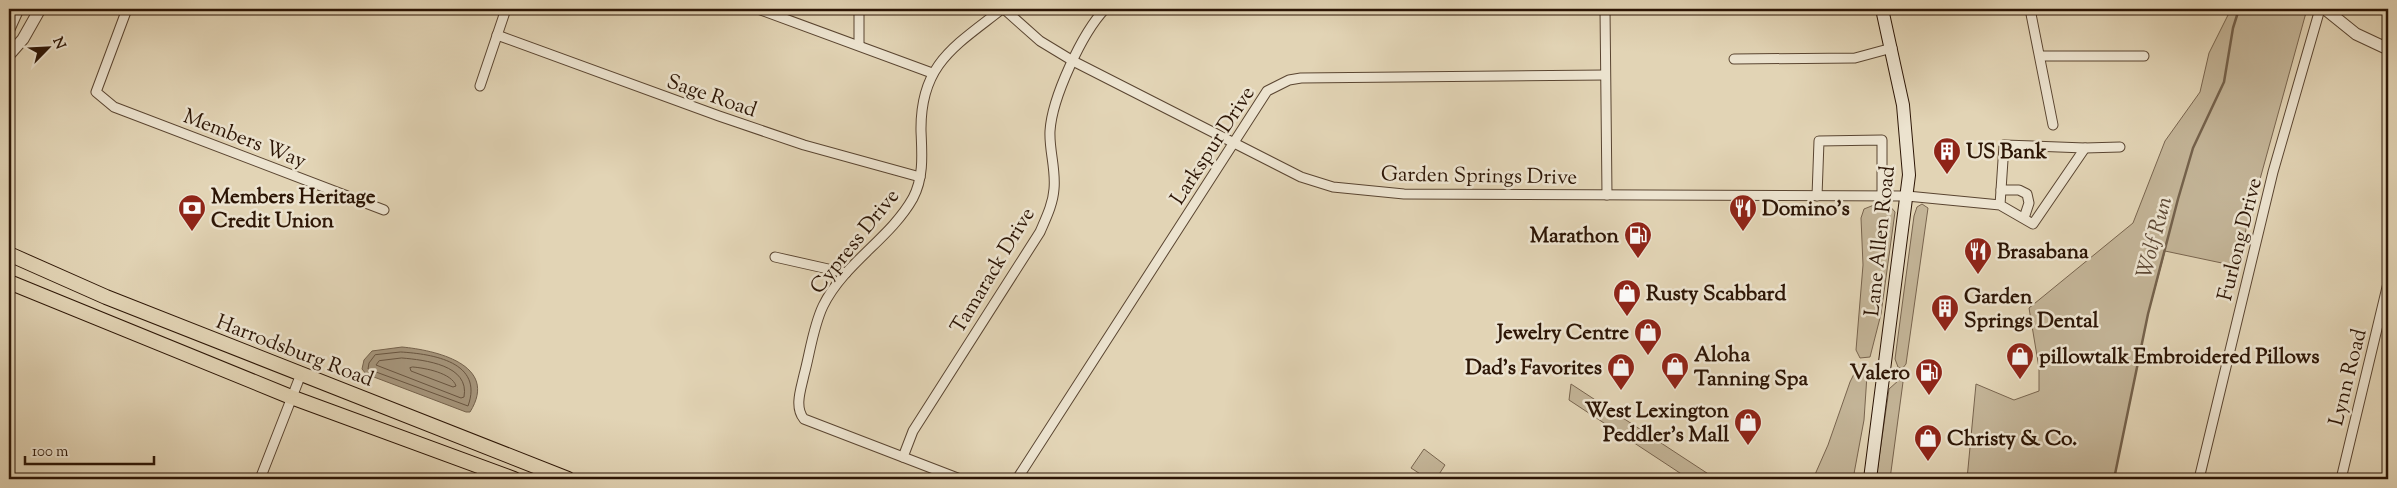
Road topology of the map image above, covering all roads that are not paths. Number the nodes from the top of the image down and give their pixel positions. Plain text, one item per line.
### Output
1 (18, 9) edge
2 (40, 9) edge
3 (127, 9) edge
4 (506, 9) edge
5 (758, 9) edge
6 (859, 9) edge
7 (1003, 9) edge
8 (1105, 9) edge
9 (1605, 9) edge
10 (1882, 9) edge
11 (2030, 9) edge
12 (2320, 9) edge
13 (2325, 9) edge
14 (9, 29) edge
15 (497, 35) junction
16 (859, 45) junction
17 (1892, 48) junction
18 (2388, 49) edge
19 (9, 55) edge
20 (2041, 56) junction
21 (2144, 56) dead end
22 (1734, 59) dead end
23 (1073, 61) junction
24 (932, 73) junction
25 (1605, 75) junction
26 (480, 86) dead end
27 (2053, 125) dead end
28 (1234, 143) junction
29 (2120, 147) dead end
30 (2085, 148) junction
31 (920, 177) junction
32 (2001, 190) junction
33 (1607, 195) junction
34 (1817, 196) junction
35 (1882, 196) junction
36 (1907, 196) junction
37 (2000, 205) junction
38 (384, 210) dead end
39 (2024, 218) junction
40 (9, 254) edge
41 (774, 257) dead end
42 (846, 273) junction
43 (9, 282) edge
44 (2388, 283) edge
45 (155, 316) junction
46 (147, 339) junction
47 (301, 374) junction
48 (291, 397) junction
49 (903, 457) junction
50 (260, 479) edge
51 (514, 479) edge
52 (568, 479) edge
53 (960, 479) edge
54 (1018, 479) edge
55 (1870, 479) edge
56 (2199, 479) edge
57 (2341, 479) edge

1 - 14 street
2 - 19 street
3 - 38 street, Members Way
4 - 15 street
5 - 16 street
6 - 16 street
7 - 23 street, Garden Springs Drive
7 - 24 street, Cypress Drive
8 - 23 street, Tamarack Drive
9 - 25 street
10 - 17 main road, Lane Allen Road
11 - 20 street
12 - 56 street, Furlong Drive
13 - 18 street
15 - 26 street
15 - 31 street, Sage Road
16 - 24 street
17 - 22 street
17 - 36 main road, Lane Allen Road
20 - 21 street
20 - 27 street
23 - 28 street, Garden Springs Drive
23 - 49 street, Tamarack Drive
24 - 31 street, Cypress Drive
25 - 28 street, Larkspur Drive
25 - 33 street
28 - 33 street, Garden Springs Drive
28 - 54 street, Larkspur Drive
29 - 30 street
30 - 32 street
30 - 39 street
31 - 42 street, Cypress Drive
32 - 37 street
32 - 39 street
33 - 34 street, Garden Springs Drive
34 - 35 street, Garden Springs Drive
34 - 35 street
35 - 36 street, Garden Springs Drive
36 - 37 street, Garden Springs Drive
36 - 55 main road, Lane Allen Road
37 - 39 street
40 - 45 main road, Harrodsburg Road
41 - 42 street
42 - 49 street, Cypress Drive
43 - 46 main road, Harrodsburg Road
44 - 57 street, Lynn Road
45 - 46 main road
45 - 47 main road, Harrodsburg Road
46 - 48 main road, Harrodsburg Road
47 - 48 street
47 - 52 main road, Harrodsburg Road
48 - 50 street
48 - 51 main road, Harrodsburg Road
49 - 53 street, Cypress Drive

